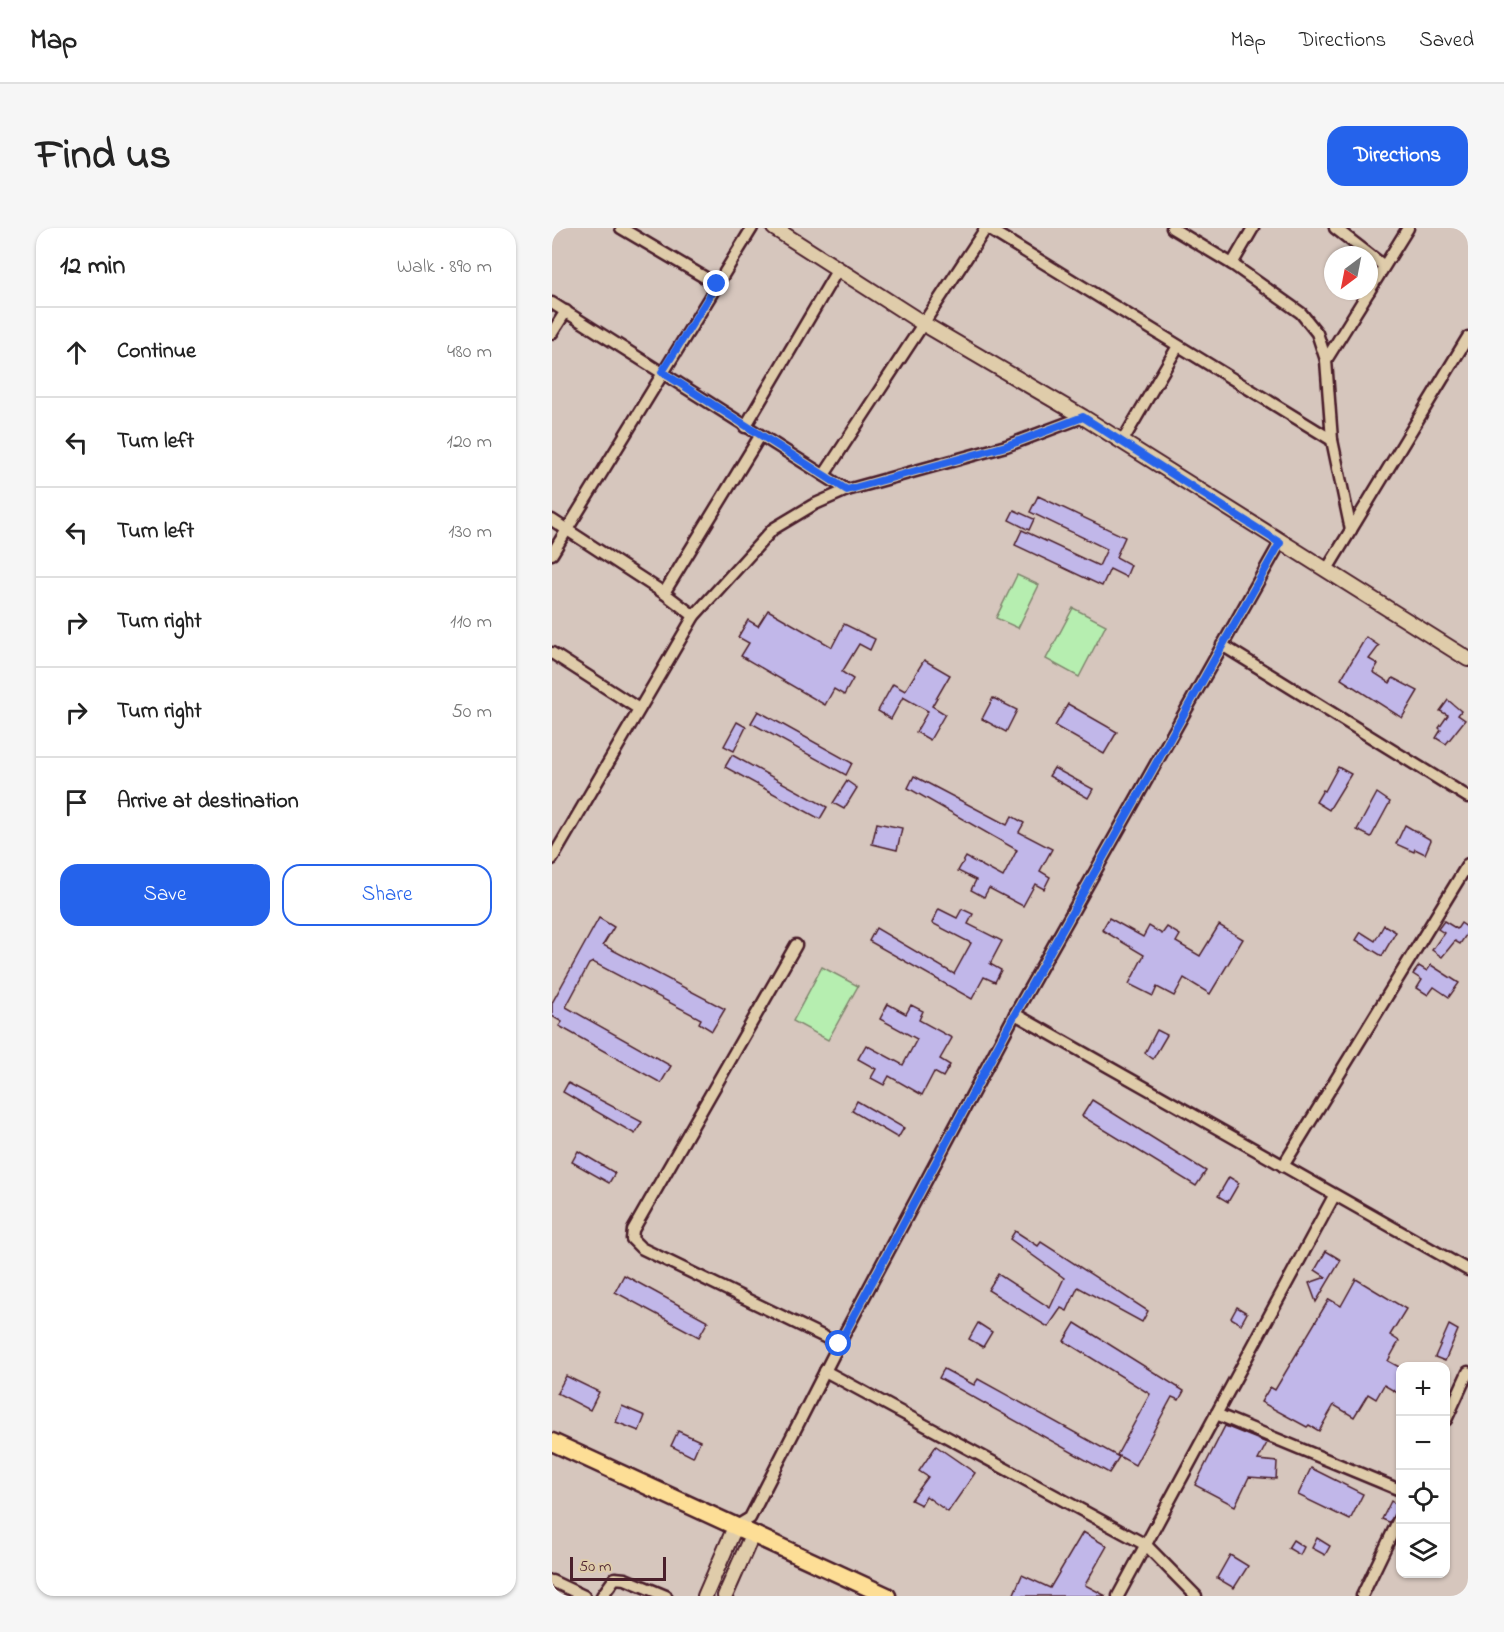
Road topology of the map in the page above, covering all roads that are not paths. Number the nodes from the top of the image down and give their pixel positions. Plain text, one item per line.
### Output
1 (621, 228) edge
2 (752, 228) edge
3 (774, 228) edge
4 (986, 228) edge
5 (1172, 228) edge
6 (1253, 228) edge
7 (1335, 228) edge
8 (1408, 228) edge
9 (1232, 264) junction
10 (1384, 266) junction
11 (838, 269) junction
12 (1378, 276) edge
13 (717, 284) junction
14 (1363, 300) edge
15 (552, 303) edge
16 (566, 311) junction
17 (924, 324) junction
18 (552, 333) edge
19 (1468, 337) edge
20 (1178, 346) junction
21 (1326, 360) junction
22 (662, 372) junction
23 (1083, 417) junction
24 (745, 427) junction
25 (760, 436) junction
26 (1332, 440) junction
27 (1122, 442) junction
28 (824, 475) junction
29 (847, 490) junction
30 (552, 520) edge
31 (567, 529) junction
32 (1351, 530) junction
33 (1280, 543) junction
34 (552, 554) edge
35 (1326, 571) junction
36 (664, 593) junction
37 (694, 616) junction
38 (1222, 645) junction
39 (552, 653) edge
40 (1468, 659) edge
41 (639, 710) junction
42 (1468, 797) edge
43 (553, 855) edge
44 (1468, 864) edge
45 (796, 945) dead end
46 (1015, 1014) junction
47 (1283, 1166) junction
48 (1335, 1196) junction
49 (1468, 1270) edge
50 (839, 1344) junction
51 (825, 1371) junction
52 (1468, 1372) edge
53 (1216, 1414) junction
54 (1448, 1416) edge
55 (552, 1442) edge
56 (1396, 1488) edge
57 (1398, 1524) edge
58 (746, 1527) junction
59 (1146, 1545) junction
60 (552, 1581) edge
61 (584, 1596) edge
62 (602, 1596) edge
63 (666, 1596) edge
64 (705, 1596) edge
65 (725, 1596) edge
66 (887, 1596) edge
67 (1118, 1596) edge
68 (1196, 1596) edge
69 (1362, 1596) edge

1 - 13 street
2 - 13 street
3 - 11 street
4 - 17 street
4 - 20 street
5 - 9 street
6 - 9 street
7 - 10 street
8 - 10 street
9 - 21 street
10 - 12 street
11 - 17 street
11 - 24 street
13 - 22 street
14 - 21 street
15 - 16 street
16 - 18 street
16 - 22 street
17 - 23 street
17 - 28 street
19 - 32 street
20 - 26 street
20 - 27 street
21 - 26 street
22 - 24 street
22 - 31 street
23 - 27 street
23 - 29 street
24 - 25 street
25 - 28 street
25 - 36 street
26 - 32 street
27 - 33 street
28 - 29 street
29 - 37 street
30 - 31 street
31 - 34 street
31 - 36 street
32 - 35 street
33 - 35 street
33 - 38 street
35 - 40 street
36 - 37 street
37 - 41 street
38 - 42 street
38 - 46 street
39 - 41 street
41 - 43 street
44 - 47 street
45 - 50 street
46 - 47 street
46 - 50 street
47 - 48 street
48 - 49 street
48 - 53 street
50 - 51 street
51 - 58 street
51 - 59 street
52 - 54 street
53 - 56 street
53 - 59 street
55 - 58 main road
57 - 69 street
58 - 64 street
58 - 65 street
58 - 66 main road
59 - 67 street
59 - 68 street
60 - 61 street
62 - 63 street

